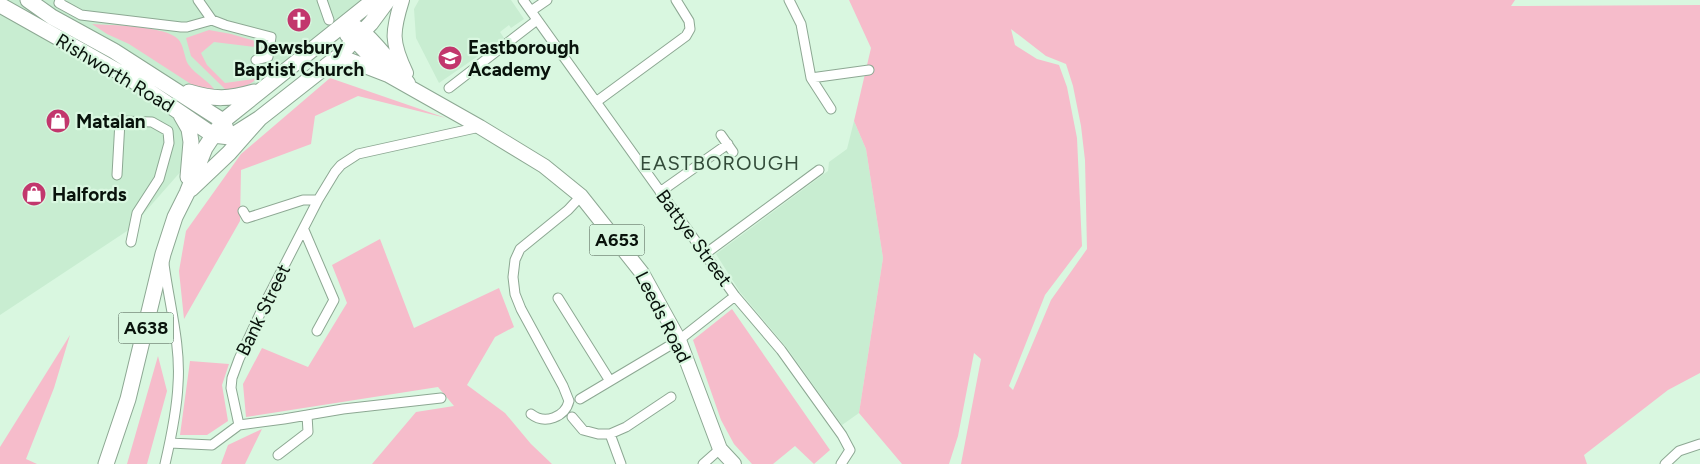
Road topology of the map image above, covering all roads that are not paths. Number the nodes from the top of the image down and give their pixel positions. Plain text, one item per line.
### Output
1 (28, 0) edge
2 (60, 0) edge
3 (198, 0) edge
4 (322, 0) edge
5 (374, 0) edge
6 (388, 0) edge
7 (402, 0) edge
8 (523, 0) edge
9 (547, 0) edge
10 (676, 0) edge
11 (789, 0) edge
12 (0, 5) edge
13 (531, 11) junction
14 (212, 20) junction
15 (328, 20) dead end
16 (537, 20) junction
17 (344, 25) junction
18 (358, 36) junction
19 (339, 56) junction
20 (256, 60) dead end
21 (869, 70) dead end
22 (388, 76) junction
23 (811, 78) junction
24 (168, 86) junction
25 (449, 88) dead end
26 (260, 91) junction
27 (415, 91) junction
28 (825, 99) junction
29 (596, 102) junction
30 (817, 106) dead end
31 (831, 108) dead end
32 (179, 112) junction
33 (260, 118) junction
34 (223, 121) junction
35 (480, 127) junction
36 (213, 135) junction
37 (721, 136) dead end
38 (230, 137) junction
39 (226, 156) junction
40 (819, 170) dead end
41 (117, 175) dead end
42 (660, 192) junction
43 (187, 193) junction
44 (581, 196) junction
45 (318, 200) junction
46 (243, 210) dead end
47 (304, 230) junction
48 (131, 242) dead end
49 (163, 254) junction
50 (705, 254) junction
51 (735, 296) junction
52 (558, 298) dead end
53 (318, 331) dead end
54 (679, 340) junction
55 (610, 381) junction
56 (671, 397) dead end
57 (441, 398) dead end
58 (580, 399) dead end
59 (531, 414) dead end
60 (307, 416) junction
61 (572, 417) dead end
62 (239, 425) junction
63 (610, 434) junction
64 (170, 443) junction
65 (1700, 444) edge
66 (720, 449) junction
67 (278, 455) dead end
68 (106, 464) edge
69 (165, 464) edge
70 (621, 464) edge
71 (703, 464) edge
72 (734, 464) edge
73 (841, 464) edge
74 (1665, 464) edge

1 - 24 highway, Rishworth Road
2 - 14 street
3 - 14 street
4 - 15 street
5 - 17 highway, A638
6 - 18 highway, A638
7 - 27 main road
8 - 13 street, Battye Street
9 - 13 street
10 - 29 street
11 - 23 street
12 - 32 highway, Rishworth Road
13 - 16 street, Battye Street
14 - 20 street
16 - 25 street
16 - 29 street, Battye Street
17 - 18 main road, Leeds Road / A653
17 - 26 highway, A638
18 - 19 highway, A638
18 - 22 main road, Leeds Road / A653
18 - 27 main road, Leeds Road / A653
19 - 22 main road, Leeds Road / A653
19 - 33 highway, A638
21 - 23 street
22 - 27 main road, Leeds Road / A653
23 - 28 street
24 - 26 highway
24 - 34 highway, Rishworth Road
26 - 34 highway, A638
27 - 35 main road, Leeds Road / A653
28 - 30 street
28 - 31 street
29 - 42 street, Battye Street
32 - 36 highway, Rishworth Road
32 - 43 highway
33 - 38 highway, A638
33 - 39 highway, A638
34 - 36 highway, A638
34 - 38 highway
35 - 44 main road, Leeds Road / A653
35 - 45 street, Bank Street
36 - 38 highway, Rishworth Road
36 - 43 highway, A638
37 - 42 street
38 - 39 highway
39 - 43 highway, A638
40 - 50 street
41 - 48 street
42 - 50 street, Battye Street
43 - 49 highway, A638
44 - 54 main road, Leeds Road / A653
44 - 59 street
45 - 46 street
45 - 47 street, Bank Street
47 - 53 street
47 - 62 street, Bank Street
49 - 64 street
49 - 68 highway, A638
50 - 51 street, Battye Street
51 - 54 street
51 - 73 street, Battye Street
52 - 55 street
54 - 55 street
54 - 66 main road, Leeds Road / A653
55 - 58 street
56 - 63 street
57 - 60 street
60 - 62 street
60 - 67 street
61 - 63 street
62 - 64 street
63 - 70 street
64 - 69 street
65 - 74 street
66 - 71 street
66 - 72 main road, Leeds Road / A653

